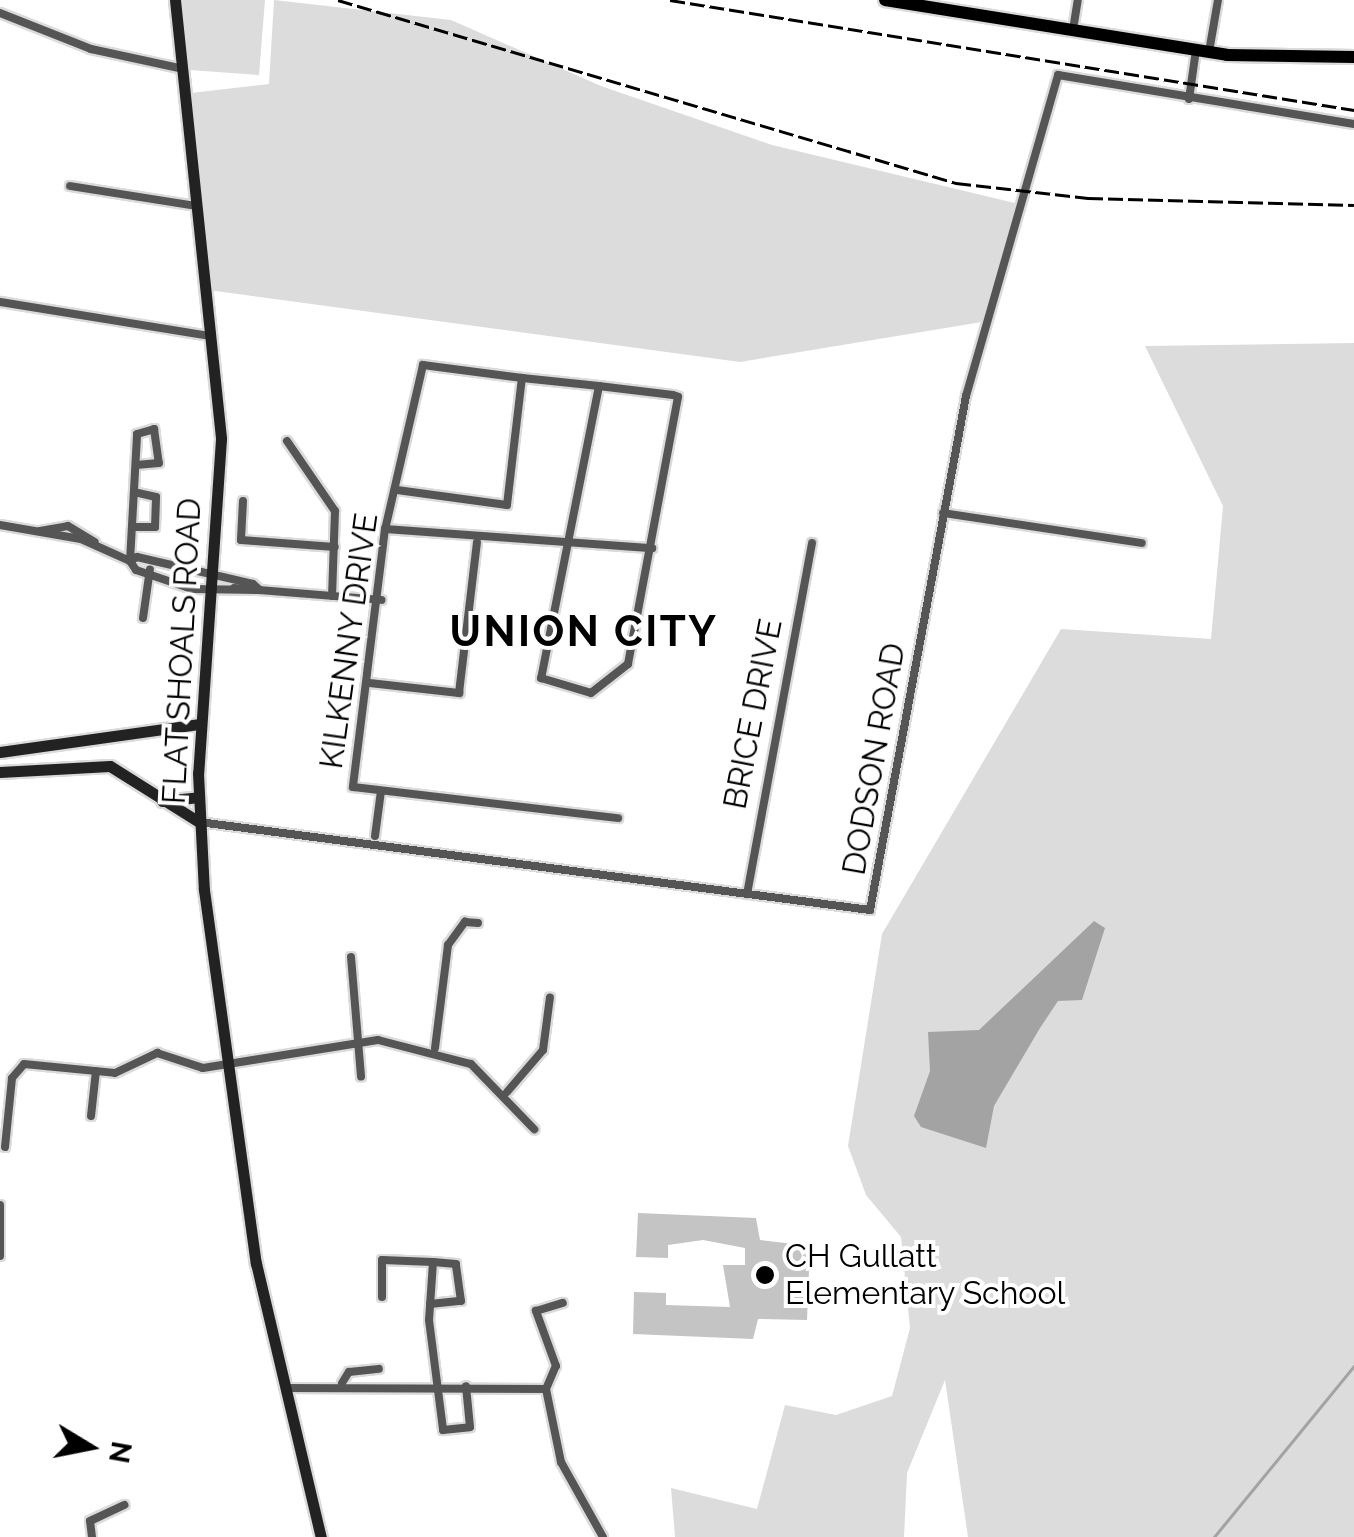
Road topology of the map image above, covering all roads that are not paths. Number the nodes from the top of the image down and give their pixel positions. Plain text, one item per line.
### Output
1 (175, 0) edge
2 (884, 0) edge
3 (1078, 0) edge
4 (1218, 0) edge
5 (944, 5) edge
6 (0, 13) edge
7 (1074, 30) junction
8 (1202, 51) junction
9 (1354, 57) edge
10 (179, 68) junction
11 (1188, 99) junction
12 (1354, 124) edge
13 (70, 186) dead end
14 (196, 206) junction
15 (0, 302) edge
16 (212, 336) junction
17 (522, 378) junction
18 (599, 386) junction
19 (287, 441) dead end
20 (136, 465) junction
21 (397, 490) junction
22 (135, 492) junction
23 (243, 501) dead end
24 (944, 513) junction
25 (0, 524) edge
26 (134, 527) junction
27 (384, 529) junction
28 (570, 536) junction
29 (477, 542) junction
30 (1142, 543) dead end
31 (812, 544) dead end
32 (335, 547) junction
33 (652, 548) junction
34 (152, 560) junction
35 (130, 561) junction
36 (150, 573) junction
37 (212, 586) junction
38 (332, 596) junction
39 (382, 600) junction
40 (143, 618) dead end
41 (369, 683) junction
42 (200, 724) junction
43 (0, 752) edge
44 (0, 772) edge
45 (381, 791) junction
46 (199, 797) junction
47 (158, 800) junction
48 (618, 818) dead end
49 (199, 822) junction
50 (375, 836) dead end
51 (747, 894) junction
52 (478, 922) dead end
53 (352, 957) dead end
54 (550, 997) dead end
55 (356, 1043) junction
56 (435, 1048) junction
57 (228, 1064) junction
58 (96, 1070) junction
59 (361, 1077) dead end
60 (506, 1092) junction
61 (91, 1116) dead end
62 (534, 1129) dead end
63 (5, 1148) dead end
64 (0, 1205) edge
65 (0, 1256) edge
66 (433, 1262) junction
67 (382, 1297) dead end
68 (563, 1302) dead end
69 (430, 1304) junction
70 (379, 1369) dead end
71 (342, 1383) junction
72 (437, 1386) junction
73 (466, 1386) junction
74 (286, 1388) junction
75 (546, 1389) junction
76 (124, 1505) dead end
77 (92, 1537) edge
78 (320, 1537) edge
79 (602, 1537) edge

1 - 10 street, FLAT SHOALS ROAD
2 - 5 main road
3 - 7 street
4 - 8 street
5 - 7 main road
6 - 10 street
7 - 8 main road
8 - 9 main road
8 - 11 street
10 - 14 street, FLAT SHOALS ROAD
11 - 12 street
11 - 24 street, DODSON ROAD
13 - 14 street
14 - 16 street, FLAT SHOALS ROAD
15 - 16 street
16 - 37 street, FLAT SHOALS ROAD
17 - 18 street
17 - 21 street, KILKENNY DRIVE
17 - 21 street
18 - 28 street
18 - 33 street
19 - 32 street
20 - 20 street
20 - 22 street
21 - 27 street, KILKENNY DRIVE
22 - 26 street
22 - 26 street
23 - 32 street
24 - 30 street
24 - 51 street, DODSON ROAD
25 - 35 street
26 - 35 street
27 - 29 street
27 - 39 street, KILKENNY DRIVE
28 - 29 street
28 - 33 street
28 - 33 street
29 - 41 street
31 - 51 street, BRICE DRIVE
32 - 38 street
34 - 35 street
34 - 36 street
34 - 37 street
35 - 36 street
36 - 37 street
36 - 40 street
37 - 38 street
37 - 42 street, FLAT SHOALS ROAD
38 - 39 street
39 - 41 street, KILKENNY DRIVE
41 - 45 street, KILKENNY DRIVE
42 - 43 street
42 - 46 street, FLAT SHOALS ROAD
44 - 47 street
45 - 48 street
45 - 50 street, KILKENNY DRIVE
46 - 47 street
46 - 49 street, FLAT SHOALS ROAD
47 - 49 street
49 - 51 street, DODSON ROAD
49 - 57 street, FLAT SHOALS ROAD
52 - 56 street
53 - 55 street
54 - 60 street
55 - 56 street
55 - 57 street
55 - 59 street
56 - 60 street
57 - 58 street
57 - 74 street, FLAT SHOALS ROAD
58 - 61 street
58 - 63 street
60 - 62 street
64 - 65 street
66 - 67 street
66 - 69 street
66 - 69 street
68 - 75 street
69 - 72 street
70 - 71 street
71 - 72 street
71 - 74 street
72 - 73 street
72 - 73 street
73 - 75 street
74 - 78 street, FLAT SHOALS ROAD
75 - 79 street
76 - 77 street

